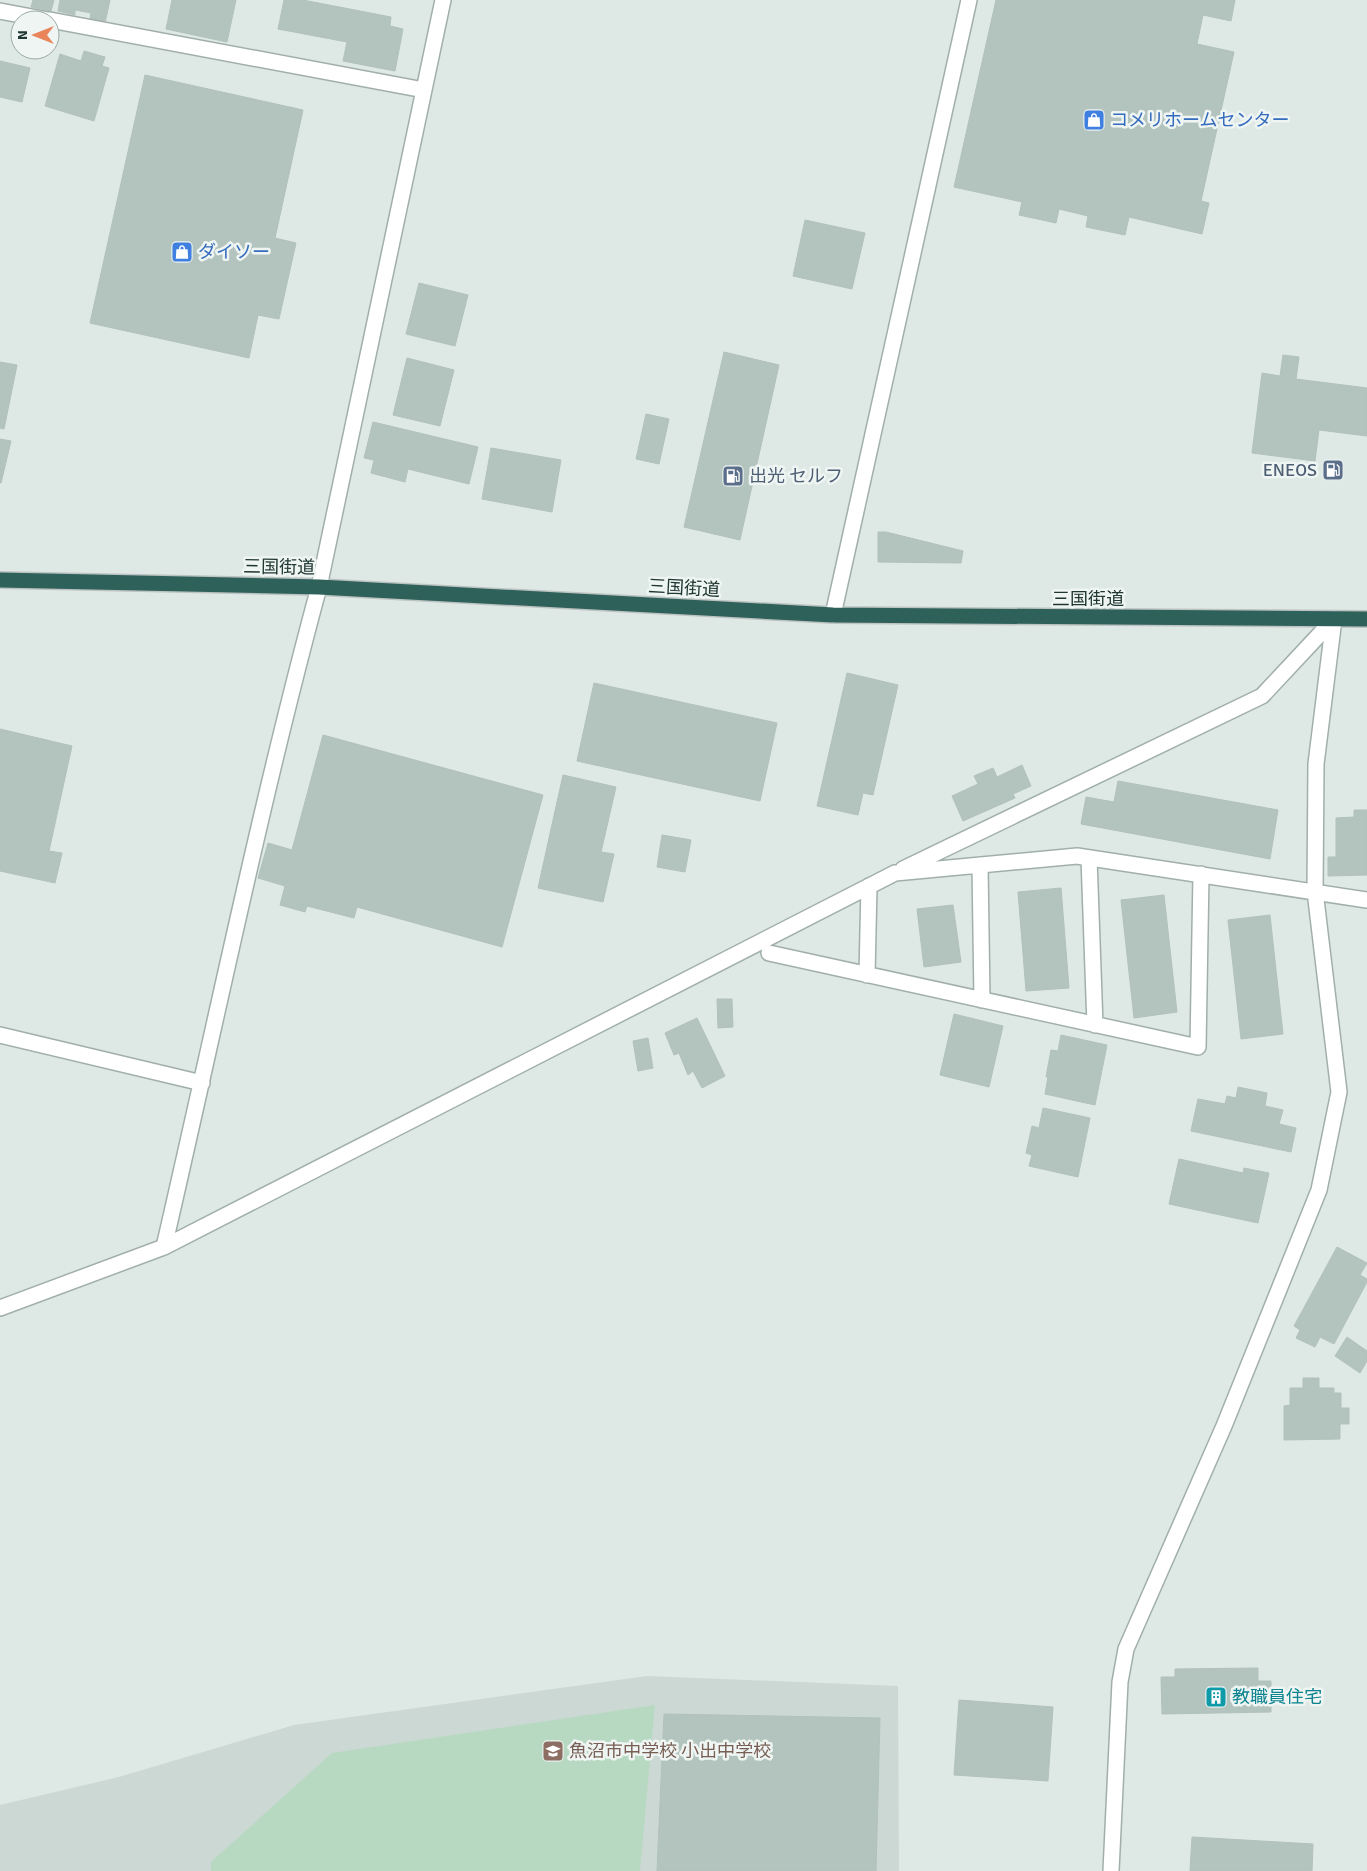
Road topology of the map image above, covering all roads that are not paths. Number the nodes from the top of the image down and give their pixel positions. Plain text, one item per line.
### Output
1 (443, 0) edge
2 (969, 0) edge
3 (60, 22) edge
4 (424, 90) junction
5 (0, 580) edge
6 (320, 587) junction
7 (834, 615) junction
8 (1367, 618) edge
9 (1334, 619) junction
10 (1089, 858) junction
11 (980, 865) junction
12 (894, 873) junction
13 (1200, 874) junction
14 (869, 886) junction
15 (1315, 891) junction
16 (1367, 900) edge
17 (769, 953) dead end
18 (867, 975) junction
19 (982, 1000) junction
20 (1095, 1025) junction
21 (0, 1035) edge
22 (202, 1083) junction
23 (164, 1246) junction
24 (0, 1308) edge
25 (1112, 1871) edge

1 - 4 street
2 - 7 street
3 - 4 street
4 - 6 street
5 - 6 highway, 三国街道
6 - 7 highway, 三国街道
6 - 22 street
7 - 9 highway, 三国街道
8 - 9 highway, 三国街道
9 - 12 street
9 - 15 street
10 - 11 street
10 - 13 street
10 - 20 street
11 - 12 street
11 - 19 street
12 - 14 street
13 - 15 street
13 - 20 street
14 - 18 street
14 - 23 street
15 - 16 street
15 - 25 street
17 - 18 street
18 - 19 street
19 - 20 street
21 - 22 street
22 - 23 street
23 - 24 street

